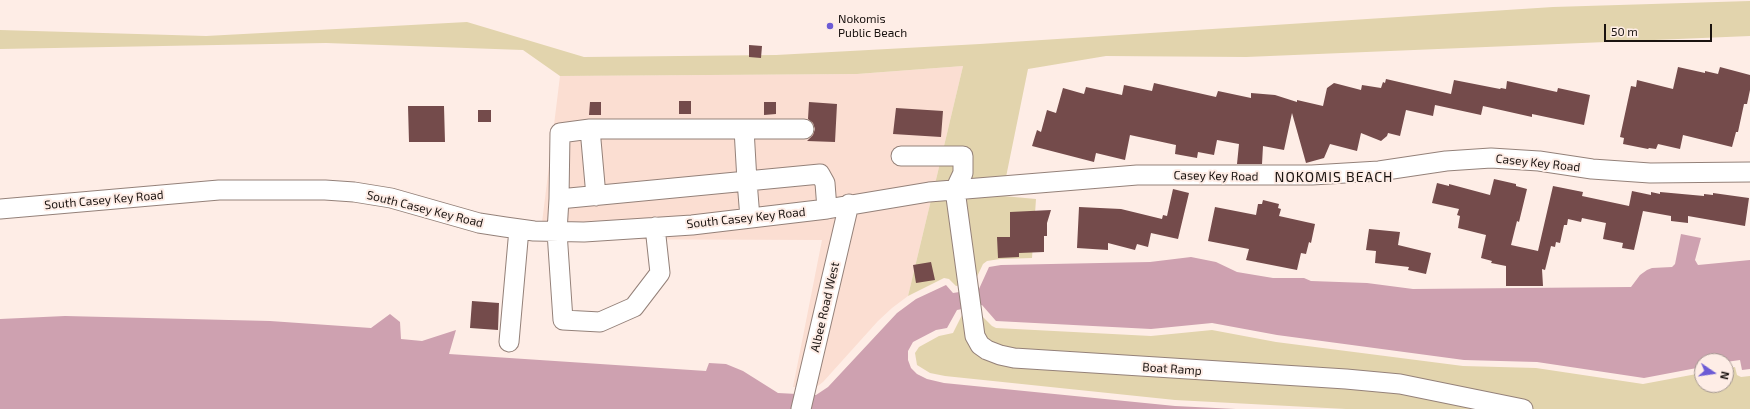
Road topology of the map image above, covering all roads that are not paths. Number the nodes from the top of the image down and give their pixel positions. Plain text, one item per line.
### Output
1 (590, 129) junction
2 (744, 129) junction
3 (804, 129) dead end
4 (901, 156) dead end
5 (1750, 172) edge
6 (747, 181) junction
7 (955, 190) junction
8 (596, 196) junction
9 (559, 199) junction
10 (849, 204) junction
11 (827, 208) junction
12 (0, 209) edge
13 (750, 218) junction
14 (655, 227) junction
15 (519, 229) junction
16 (557, 232) junction
17 (509, 342) dead end
18 (801, 409) edge
19 (1523, 409) edge

1 - 2 street
1 - 8 street
1 - 9 street
2 - 3 street
2 - 6 street
4 - 7 street
5 - 7 street, Casey Key Road
6 - 8 street
6 - 11 street
6 - 13 street
7 - 10 street, Casey Key Road
7 - 19 street, Boat Ramp
8 - 9 street
9 - 16 street
10 - 11 street, South Casey Key Road
10 - 18 street, Albee Road West
11 - 13 street, South Casey Key Road
12 - 15 street, South Casey Key Road
13 - 14 street, South Casey Key Road
14 - 16 street, South Casey Key Road
14 - 16 street
15 - 16 street, South Casey Key Road
15 - 17 street

